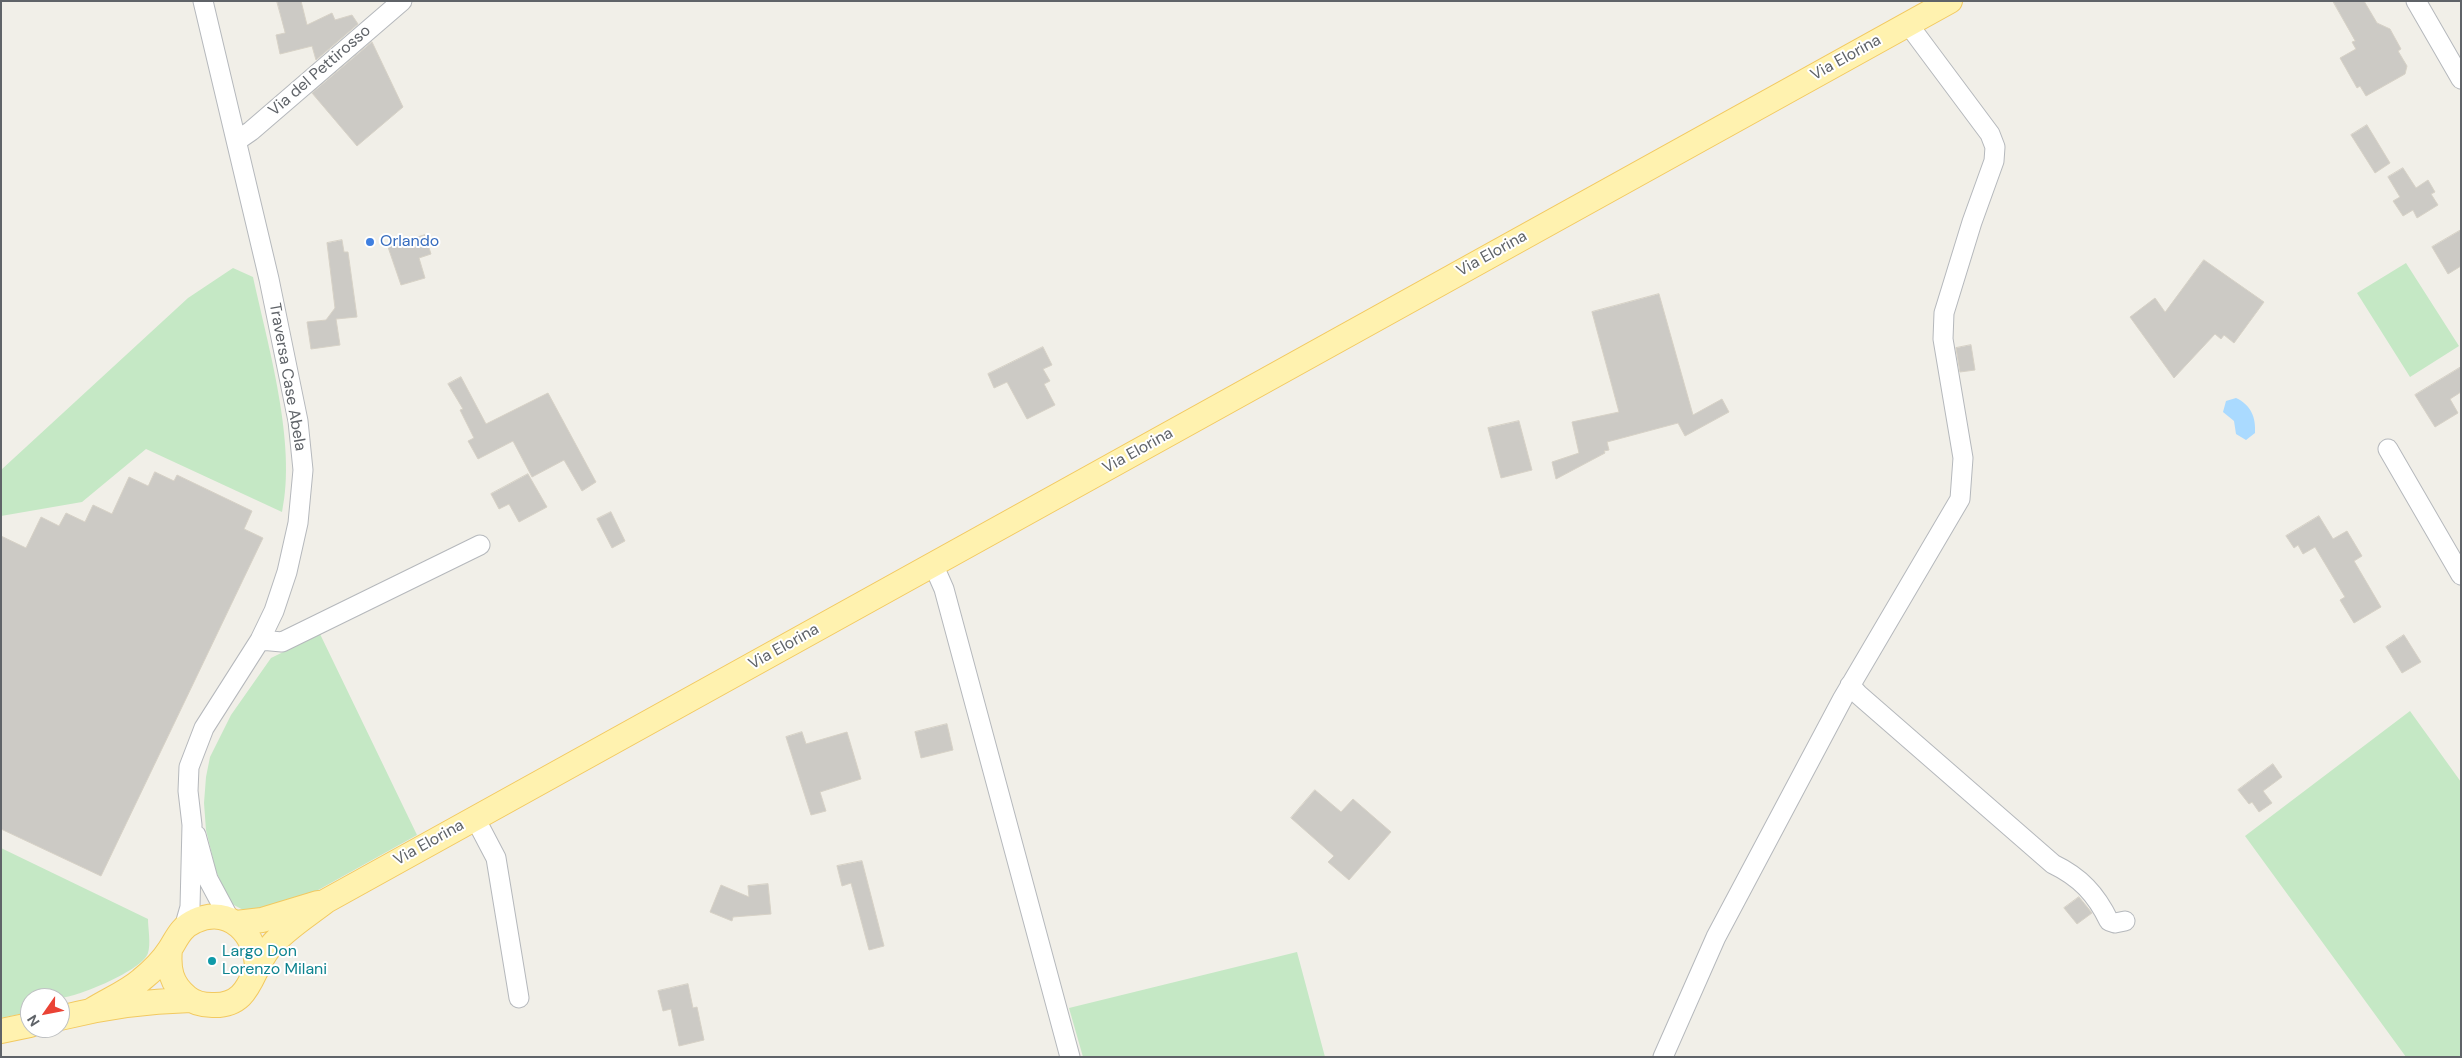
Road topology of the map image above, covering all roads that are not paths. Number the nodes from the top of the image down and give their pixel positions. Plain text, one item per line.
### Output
1 (203, 1) edge
2 (402, 1) edge
3 (1950, 1) edge
4 (2416, 1) edge
5 (1908, 24) junction
6 (2461, 79) edge
7 (238, 140) junction
8 (2388, 449) dead end
9 (480, 545) dead end
10 (933, 564) junction
11 (2461, 575) edge
12 (260, 640) junction
13 (1850, 685) junction
14 (475, 818) junction
15 (192, 825) junction
16 (326, 900) junction
17 (2125, 921) dead end
18 (233, 922) junction
19 (184, 928) junction
20 (170, 949) junction
21 (257, 969) junction
22 (519, 998) dead end
23 (191, 1000) junction
24 (92, 1010) junction
25 (70, 1016) edge
26 (20, 1027) edge
27 (1, 1031) edge
28 (1070, 1057) edge
29 (1663, 1057) edge

1 - 7 street, Traversa Case Abela
2 - 7 street, Via del Pettirosso
3 - 5 main road, Via Elorina
4 - 6 street
5 - 10 main road, Via Elorina
5 - 13 street
7 - 12 street, Traversa Case Abela
8 - 11 street
9 - 12 street
10 - 14 main road, Via Elorina
10 - 28 street
12 - 15 street, Traversa Case Abela
13 - 17 street
13 - 29 street
14 - 16 main road, Via Elorina
14 - 22 street
15 - 18 street
15 - 19 street
16 - 18 main road
16 - 21 main road
18 - 19 main road
18 - 21 main road
19 - 20 main road
20 - 23 main road
20 - 24 main road
21 - 23 main road
23 - 24 main road
24 - 25 main road
26 - 27 main road

